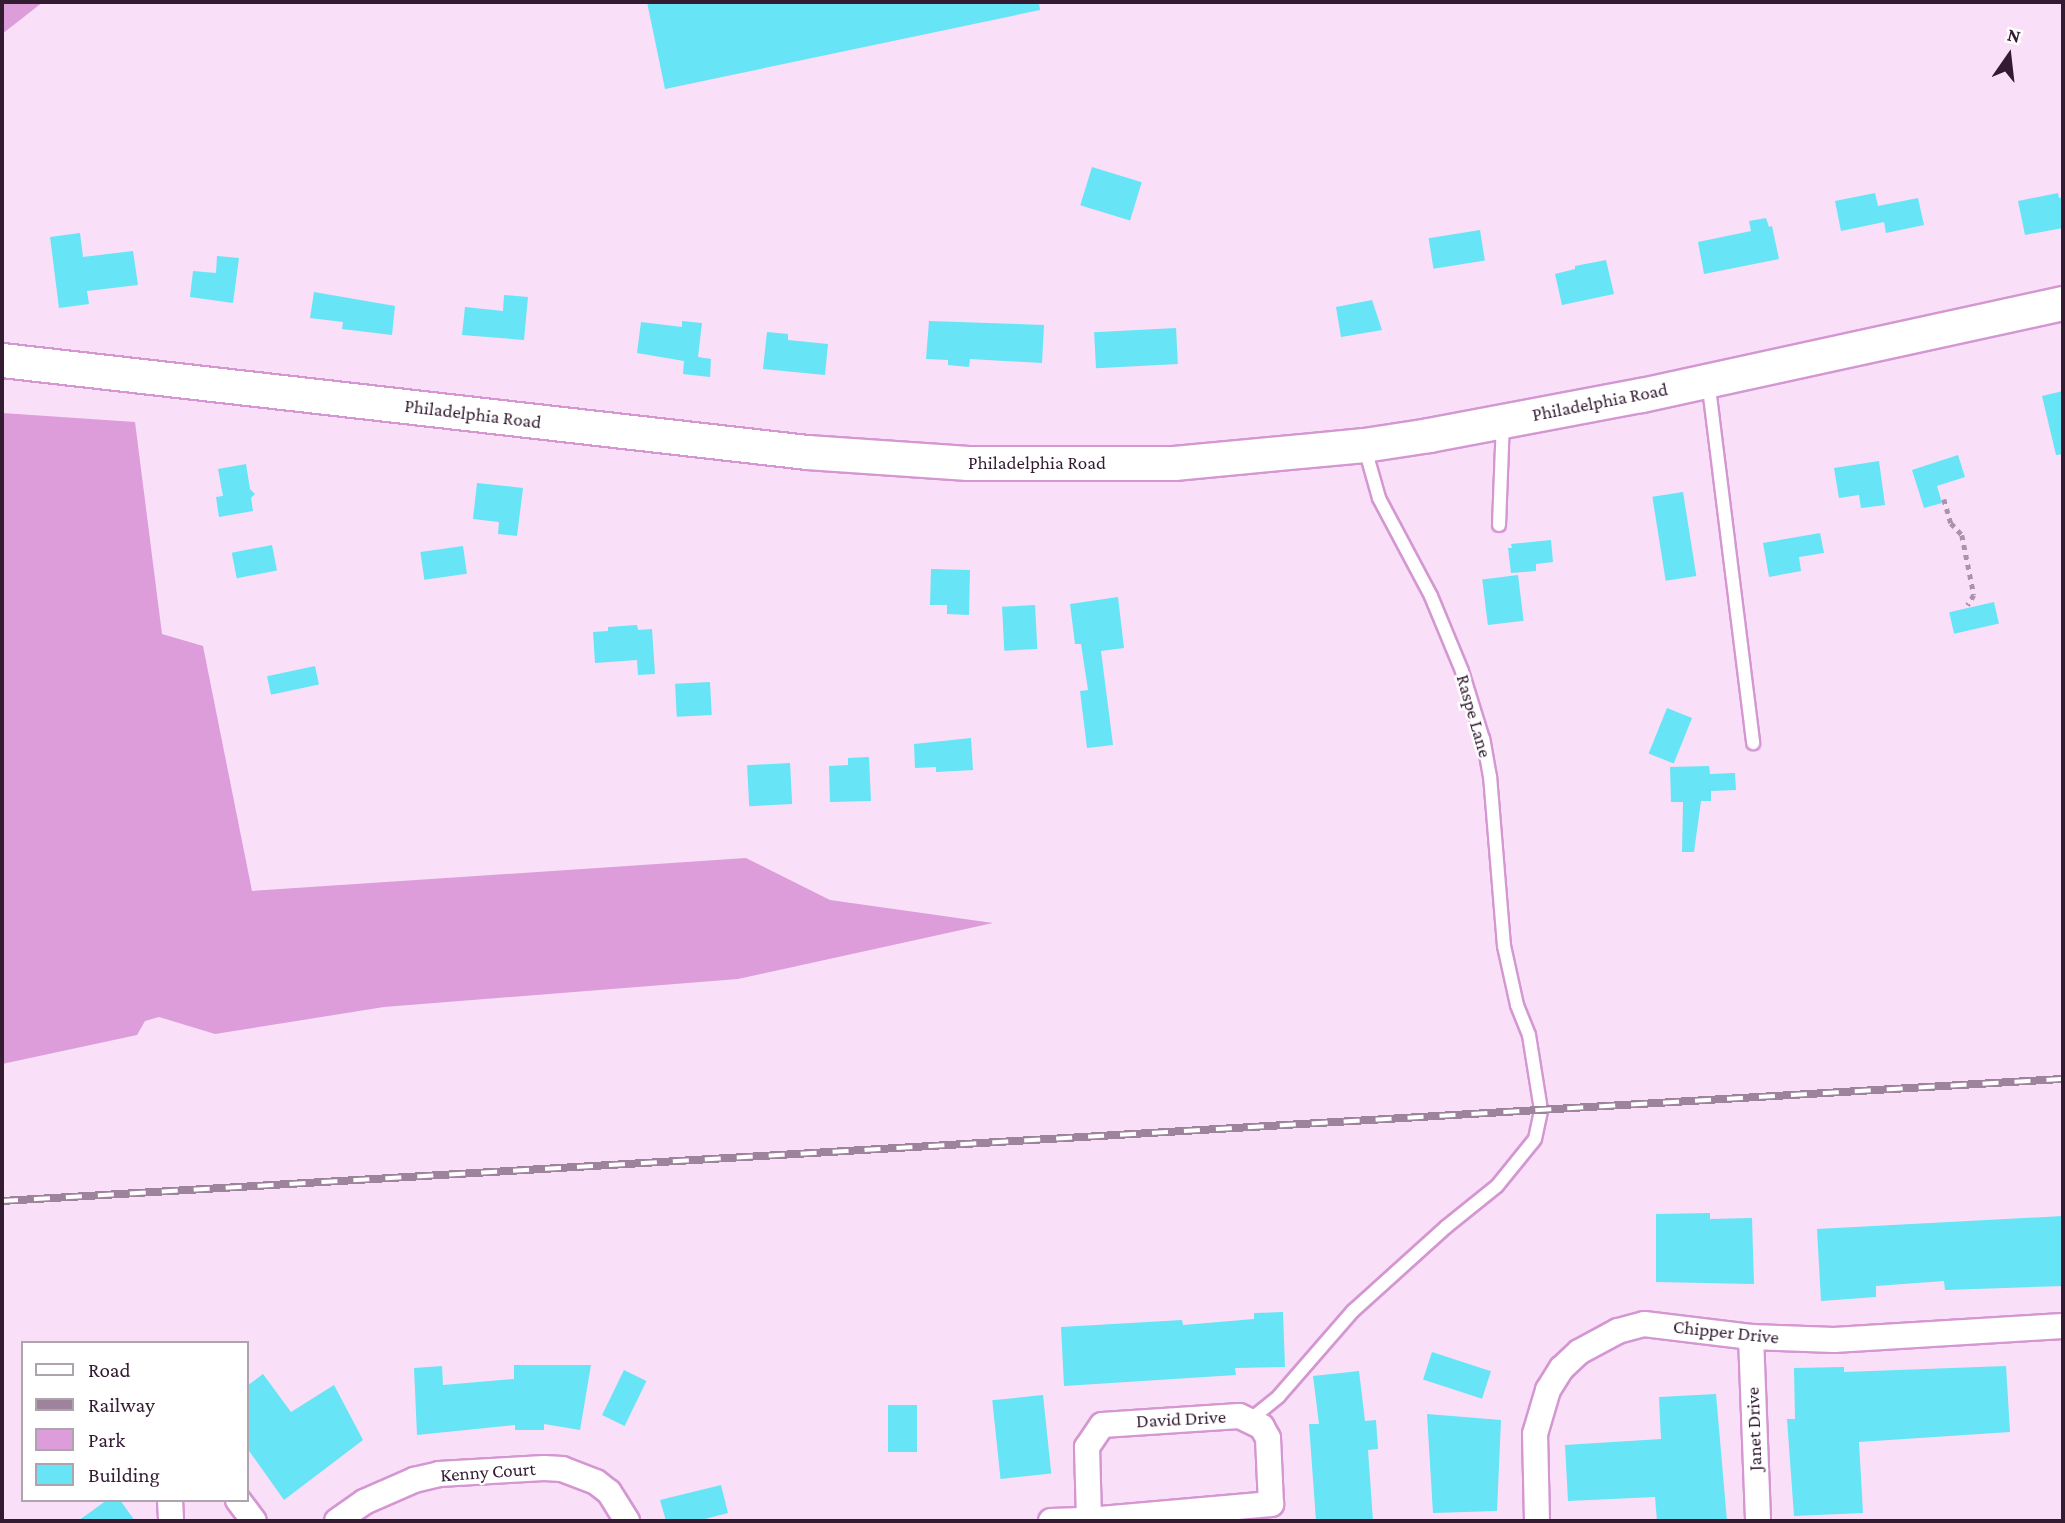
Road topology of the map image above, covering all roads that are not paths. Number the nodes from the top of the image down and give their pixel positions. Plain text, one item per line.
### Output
1 (2063, 303) edge
2 (2, 360) edge
3 (1709, 380) junction
4 (1503, 421) junction
5 (1364, 444) junction
6 (1499, 525) dead end
7 (1753, 743) dead end
8 (2063, 1326) edge
9 (1751, 1337) junction
10 (1251, 1419) junction
11 (170, 1502) edge
12 (240, 1502) edge
13 (1089, 1520) edge
14 (172, 1521) edge
15 (254, 1521) edge
16 (337, 1521) edge
17 (627, 1521) edge
18 (1051, 1521) edge
19 (1537, 1521) edge
20 (1758, 1521) edge

1 - 3 main road, Philadelphia Road
2 - 5 main road, Philadelphia Road
3 - 4 main road, Philadelphia Road
3 - 7 lane
4 - 5 main road, Philadelphia Road
4 - 6 lane
5 - 10 lane, Raspe Lane
8 - 9 street, Chipper Drive
9 - 19 street, Chipper Drive
9 - 20 street, Janet Drive
10 - 13 street, David Drive
10 - 13 street, David Drive
11 - 14 street
12 - 15 street
13 - 18 street
16 - 17 street, Kenny Court

